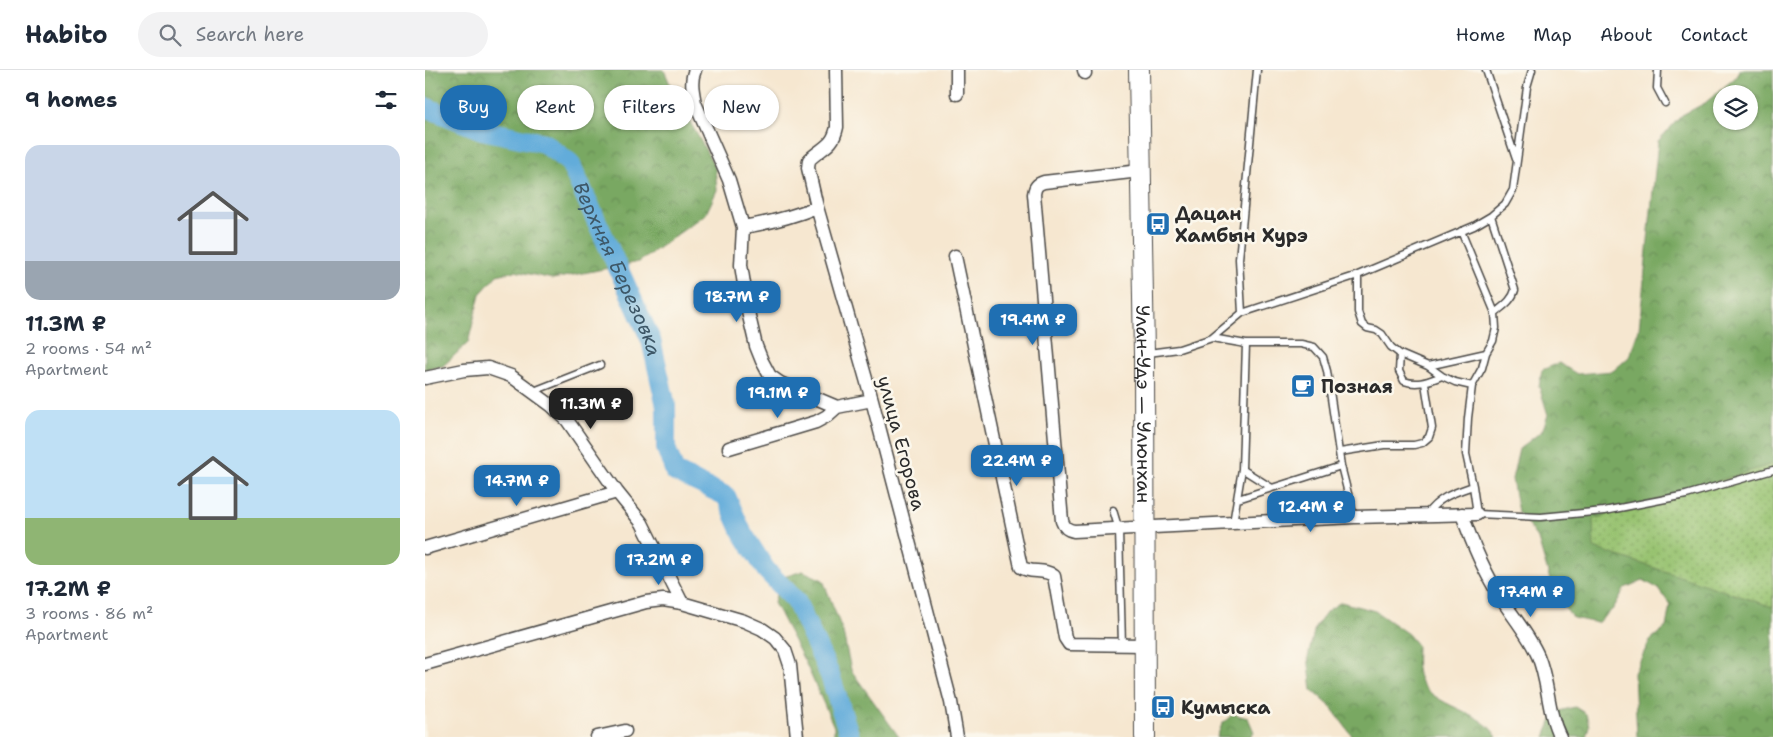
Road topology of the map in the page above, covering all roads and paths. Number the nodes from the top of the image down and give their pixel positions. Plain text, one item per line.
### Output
1 (695, 70) edge
2 (836, 70) edge
3 (957, 70) edge
4 (1139, 70) edge
5 (1257, 70) edge
6 (1486, 70) edge
7 (1533, 70) edge
8 (1658, 70) edge
9 (957, 94) dead end
10 (1665, 103) dead end
11 (1517, 161) junction
12 (1140, 171) junction
13 (817, 207) junction
14 (1491, 216) junction
15 (743, 227) junction
16 (1461, 231) junction
17 (955, 256) dead end
18 (1358, 274) junction
19 (1242, 313) junction
20 (1495, 313) junction
21 (1212, 338) junction
22 (1245, 344) junction
23 (1486, 353) junction
24 (1144, 354) junction
25 (1400, 354) junction
26 (600, 365) dead end
27 (1428, 366) junction
28 (1442, 376) junction
29 (425, 378) edge
30 (1425, 383) junction
31 (1472, 386) junction
32 (534, 391) junction
33 (872, 400) junction
34 (837, 407) junction
35 (729, 448) dead end
36 (1339, 452) junction
37 (1341, 466) junction
38 (1242, 469) junction
39 (1773, 470) edge
40 (1473, 486) junction
41 (1272, 488) junction
42 (617, 492) junction
43 (1238, 499) junction
44 (1113, 510) dead end
45 (1462, 514) junction
46 (1477, 514) junction
47 (1425, 516) junction
48 (1354, 517) junction
49 (1233, 523) junction
50 (1144, 527) junction
51 (1119, 530) junction
52 (425, 548) edge
53 (681, 604) junction
54 (1122, 645) junction
55 (1144, 645) junction
56 (425, 664) edge
57 (625, 731) dead end
58 (597, 737) edge
59 (797, 737) edge
60 (957, 737) edge
61 (1145, 737) edge
62 (1560, 737) edge

1 - 15 street
2 - 13 street, улица Егорова
3 - 9 street
4 - 12 main road, Улан-Удэ — Улюнхан
5 - 19 lane
6 - 11 lane
7 - 11 lane
8 - 10 lane
11 - 14 lane
12 - 24 main road, Улан-Удэ — Улюнхан
12 - 51 street
13 - 15 street
13 - 33 street, улица Егорова
14 - 16 lane
14 - 20 lane
15 - 34 street
16 - 18 lane
16 - 20 lane
17 - 54 street
18 - 19 lane
18 - 25 lane
19 - 21 lane
20 - 23 lane
21 - 22 lane
21 - 24 lane
22 - 36 lane
22 - 38 lane
23 - 27 lane
23 - 31 lane
24 - 50 main road, Улан-Удэ — Улюнхан
25 - 27 lane
25 - 30 lane
26 - 32 lane
27 - 28 lane
28 - 30 lane
28 - 31 lane
29 - 32 street
30 - 36 lane
31 - 40 lane
32 - 42 street
33 - 34 street
33 - 60 street, улица Егорова
34 - 35 street
36 - 37 lane
37 - 41 lane
37 - 48 lane
38 - 41 lane
38 - 43 lane
39 - 46 lane
40 - 46 lane
40 - 47 lane
41 - 43 lane
42 - 52 street
42 - 53 street
43 - 49 lane
44 - 51 lane
45 - 46 street
45 - 47 street
45 - 62 street
47 - 48 street
48 - 49 street
49 - 50 street
50 - 51 street
50 - 55 main road, Улан-Удэ — Улюнхан
51 - 54 lane
53 - 56 street
53 - 59 street
54 - 55 street
55 - 61 main road, Улан-Удэ — Улюнхан
57 - 58 street

